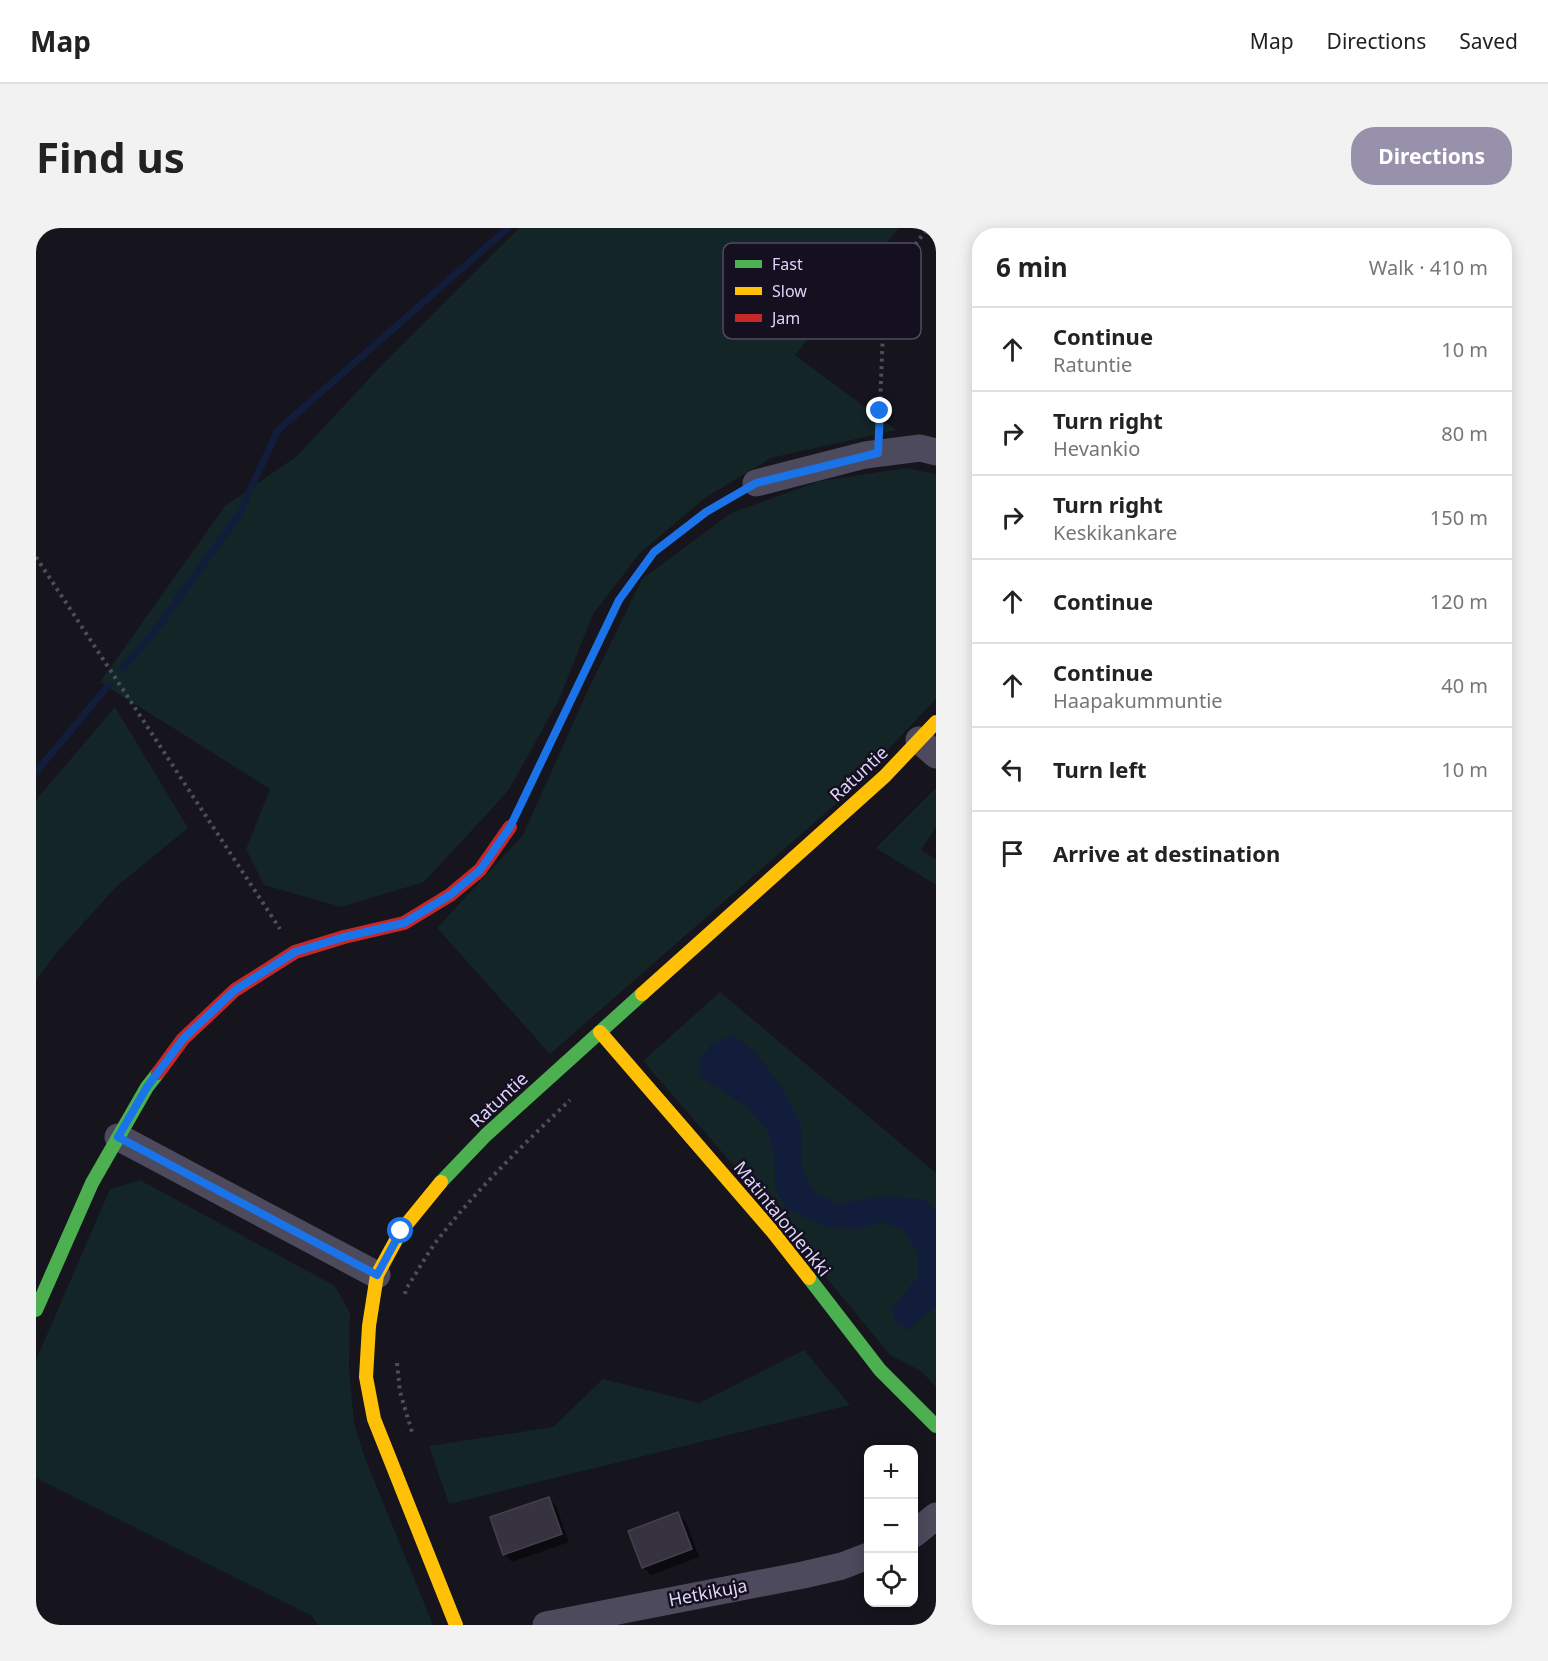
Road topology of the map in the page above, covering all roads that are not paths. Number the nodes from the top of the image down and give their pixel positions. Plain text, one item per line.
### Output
1 (936, 452) edge
2 (756, 483) road end
3 (930, 739) edge
4 (510, 827) road end
5 (600, 1032) junction
6 (118, 1137) junction
7 (377, 1275) junction
8 (36, 1310) edge
9 (936, 1426) edge
10 (936, 1516) edge
11 (918, 1531) edge
12 (864, 1558) edge
13 (456, 1625) edge
14 (546, 1625) edge

1 - 2 street
3 - 5 street, Ratuntie
4 - 6 street
5 - 7 street, Ratuntie
5 - 9 street, Matintalonlenkki
6 - 7 street
6 - 8 street
7 - 13 street, Ratuntie
10 - 11 street
12 - 14 street, Hetkikuja

